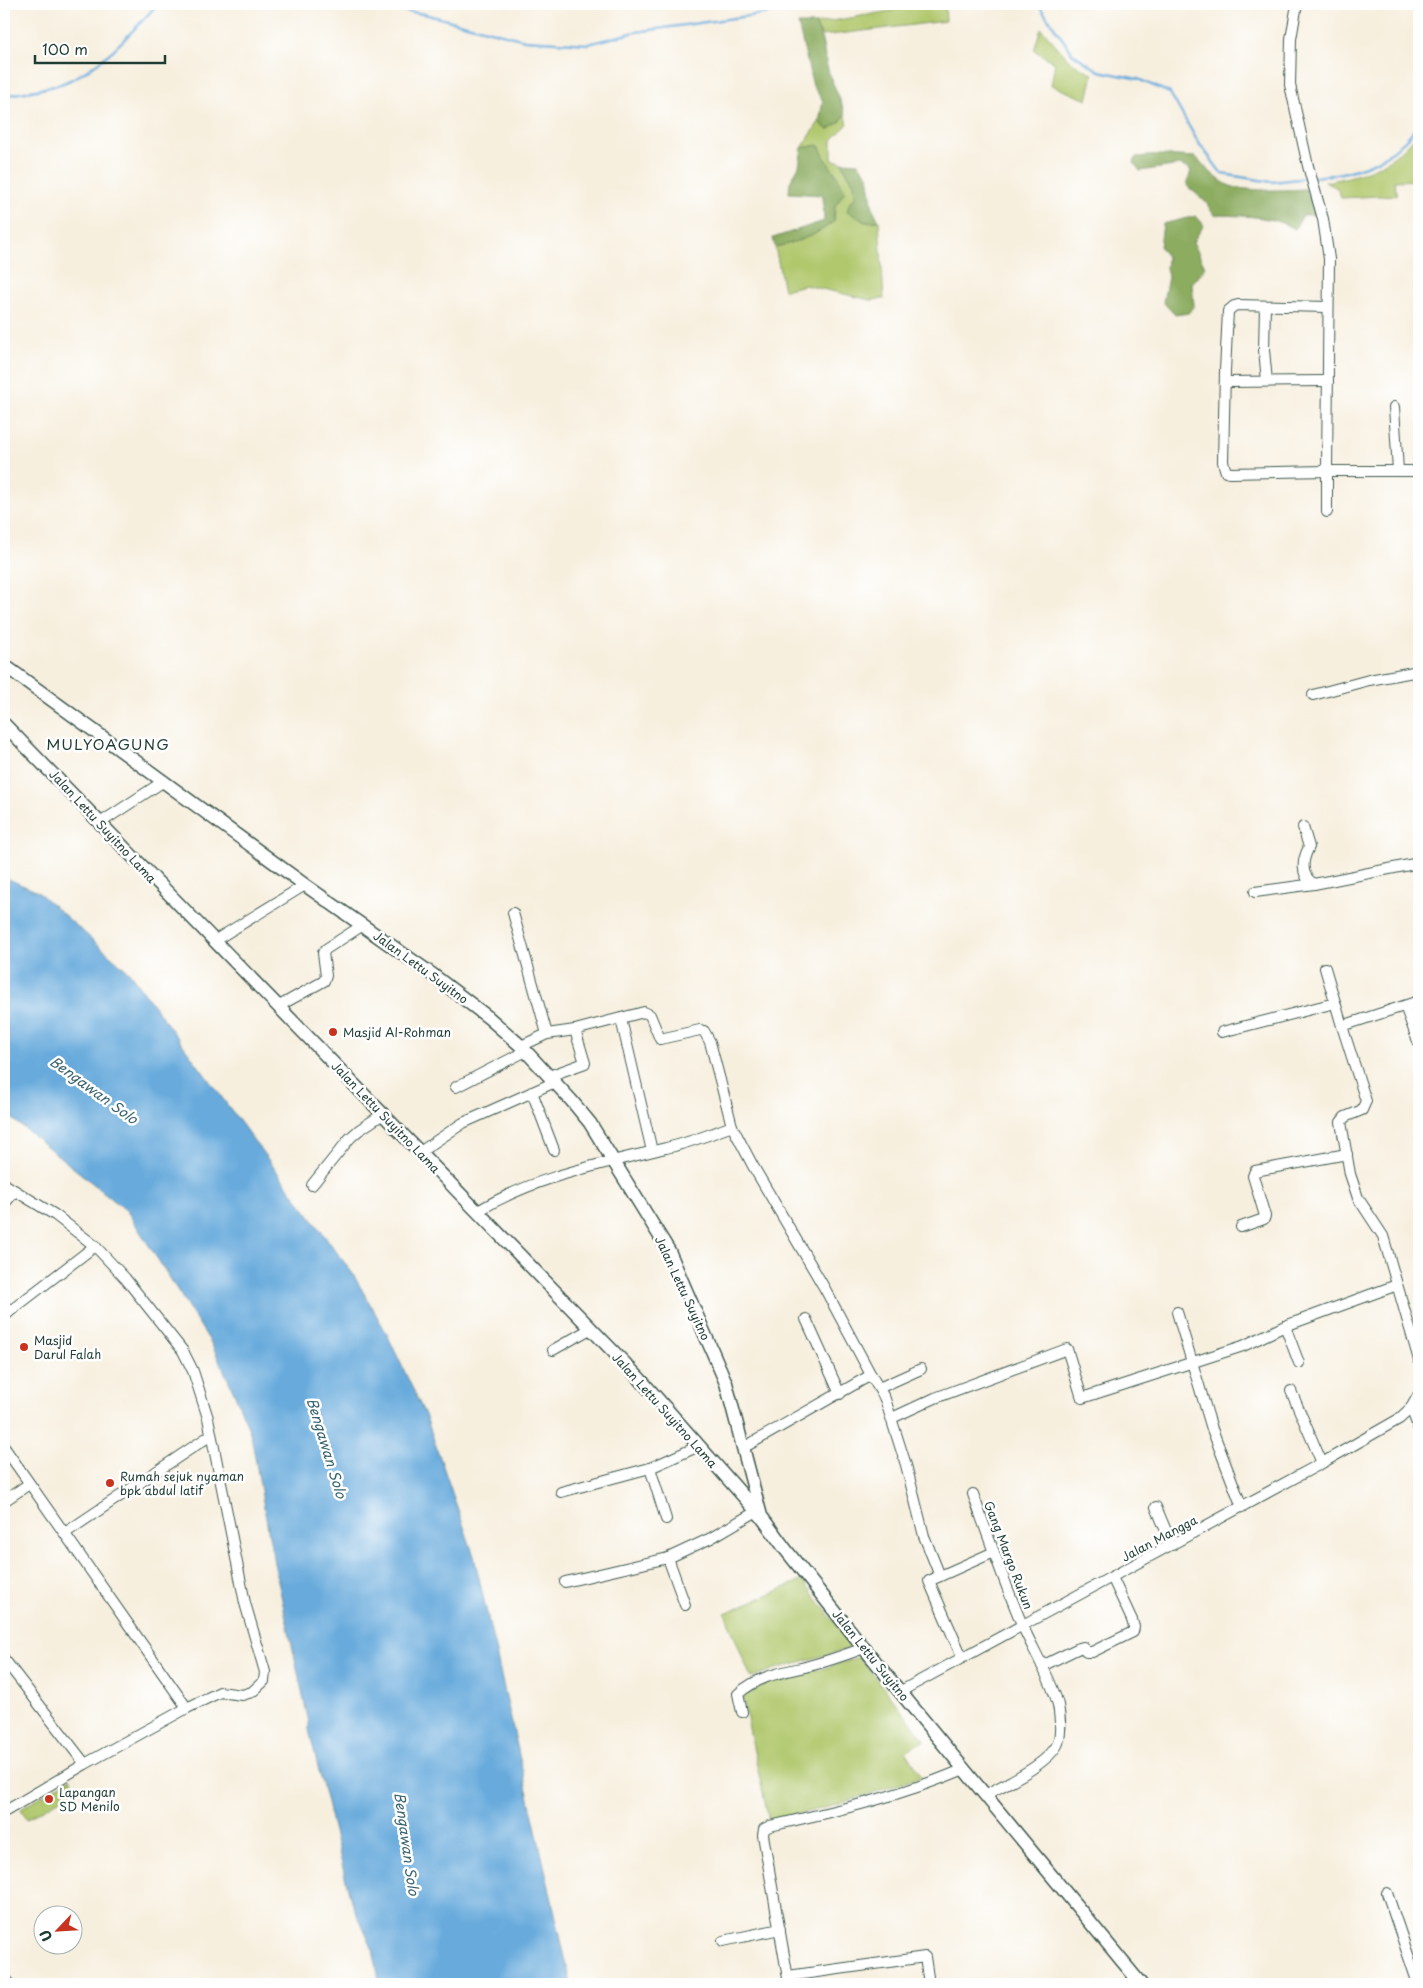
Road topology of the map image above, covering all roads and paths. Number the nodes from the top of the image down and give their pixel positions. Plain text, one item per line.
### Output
1 (1297, 4) edge
2 (1265, 306) junction
3 (1328, 307) junction
4 (1328, 380) junction
5 (1267, 381) junction
6 (1225, 382) junction
7 (1394, 407) dead end
8 (1327, 471) junction
9 (1398, 471) junction
10 (1419, 471) edge
11 (1327, 512) dead end
12 (4, 665) edge
13 (1419, 671) edge
14 (1313, 695) dead end
15 (4, 724) edge
16 (164, 781) junction
17 (100, 823) junction
18 (1303, 827) dead end
19 (1419, 863) edge
20 (1314, 884) junction
21 (305, 885) junction
22 (1255, 892) dead end
23 (513, 913) dead end
24 (363, 925) junction
25 (214, 941) junction
26 (1325, 968) dead end
27 (1419, 1001) edge
28 (1335, 1003) junction
29 (278, 1006) junction
30 (1405, 1006) junction
31 (621, 1018) junction
32 (1342, 1026) junction
33 (575, 1030) junction
34 (1222, 1032) dead end
35 (547, 1034) junction
36 (1419, 1044) edge
37 (524, 1049) junction
38 (552, 1079) junction
39 (456, 1087) dead end
40 (532, 1092) junction
41 (383, 1114) junction
42 (732, 1126) junction
43 (554, 1150) dead end
44 (652, 1151) junction
45 (420, 1152) junction
46 (1346, 1154) junction
47 (614, 1159) junction
48 (4, 1184) edge
49 (312, 1185) dead end
50 (15, 1191) junction
51 (4, 1204) edge
52 (478, 1211) junction
53 (1241, 1227) dead end
54 (95, 1246) junction
55 (1397, 1286) junction
56 (6, 1311) edge
57 (1177, 1312) dead end
58 (806, 1319) dead end
59 (1285, 1326) junction
60 (590, 1328) junction
61 (553, 1350) dead end
62 (1419, 1360) edge
63 (1193, 1362) junction
64 (1299, 1363) dead end
65 (921, 1369) dead end
66 (871, 1375) junction
67 (879, 1388) junction
68 (1291, 1391) dead end
69 (840, 1394) junction
70 (1419, 1394) edge
71 (1411, 1408) junction
72 (892, 1418) junction
73 (1419, 1429) edge
74 (211, 1435) junction
75 (699, 1446) junction
76 (4, 1447) edge
77 (743, 1448) junction
78 (1322, 1464) junction
79 (650, 1468) junction
80 (750, 1474) junction
81 (731, 1482) junction
82 (30, 1484) junction
83 (561, 1492) dead end
84 (972, 1494) dead end
85 (4, 1501) edge
86 (1156, 1507) dead end
87 (1242, 1507) junction
88 (759, 1513) junction
89 (666, 1520) dead end
90 (65, 1533) junction
91 (1172, 1545) junction
92 (994, 1552) junction
93 (668, 1558) junction
94 (940, 1576) junction
95 (1112, 1577) junction
96 (566, 1582) dead end
97 (685, 1605) dead end
98 (1023, 1624) junction
99 (864, 1648) junction
100 (962, 1657) junction
101 (4, 1659) edge
102 (1042, 1666) junction
103 (901, 1691) junction
104 (187, 1708) junction
105 (742, 1712) dead end
106 (85, 1764) junction
107 (964, 1769) junction
108 (985, 1795) junction
109 (4, 1812) edge
110 (1387, 1893) dead end
111 (780, 1929) junction
112 (723, 1941) dead end
113 (4, 1977) edge
114 (788, 1980) edge
115 (10, 1984) edge
116 (929, 1984) edge
117 (1141, 1984) edge
118 (1418, 1984) edge

1 - 3 street
2 - 3 street
2 - 5 street
2 - 6 street
3 - 4 street
4 - 5 street
4 - 8 street
5 - 6 street
6 - 8 street
7 - 9 street
8 - 9 street
8 - 11 street
9 - 10 street
12 - 16 main road, Jalan Lettu Suyitno
13 - 14 street
15 - 17 main road, Jalan Lettu Suyitno Lama
16 - 17 street
16 - 21 main road, Jalan Lettu Suyitno
17 - 25 main road, Jalan Lettu Suyitno Lama
18 - 20 street
19 - 20 street
20 - 22 street
21 - 24 main road, Jalan Lettu Suyitno
21 - 25 street
23 - 35 street
24 - 29 street
24 - 37 main road, Jalan Lettu Suyitno
25 - 29 main road, Jalan Lettu Suyitno Lama
26 - 28 street
27 - 30 street
28 - 32 street
28 - 34 street
29 - 41 main road, Jalan Lettu Suyitno Lama
30 - 32 street
30 - 36 street
31 - 33 street
31 - 42 street
31 - 44 street
32 - 46 street
33 - 35 street
33 - 38 street
35 - 37 street
37 - 38 main road, Jalan Lettu Suyitno
37 - 39 street
38 - 40 street
38 - 47 main road, Jalan Lettu Suyitno
40 - 43 street
40 - 45 street
41 - 45 main road, Jalan Lettu Suyitno Lama
41 - 49 street
42 - 44 street
42 - 66 street
44 - 47 street
45 - 52 main road, Jalan Lettu Suyitno Lama
46 - 53 street
46 - 55 street
47 - 52 street
47 - 77 main road, Jalan Lettu Suyitno
48 - 50 street
50 - 51 street
50 - 54 street
52 - 60 main road, Jalan Lettu Suyitno Lama
54 - 56 street
54 - 74 street
55 - 59 street
55 - 62 street
57 - 63 street
58 - 69 street
59 - 63 street
59 - 64 street
60 - 61 street
60 - 75 main road, Jalan Lettu Suyitno Lama
63 - 72 street
63 - 87 street
65 - 67 street
66 - 67 street
66 - 69 street
67 - 72 street
68 - 78 street
69 - 77 street
70 - 71 street, Jalan Mangga
71 - 73 street
71 - 78 street, Jalan Mangga
72 - 94 street
74 - 90 street
74 - 104 street
75 - 79 street
75 - 81 main road, Jalan Lettu Suyitno Lama
76 - 82 street
77 - 80 main road, Jalan Lettu Suyitno
78 - 87 street, Jalan Mangga
79 - 83 street
79 - 89 street
80 - 81 main road
80 - 88 main road, Jalan Lettu Suyitno
81 - 88 main road, Jalan Lettu Suyitno Lama
82 - 85 street
82 - 90 street
84 - 92 street, Gang Margo Rukun
86 - 91 street
87 - 91 street, Jalan Mangga
88 - 93 street
88 - 99 main road, Jalan Lettu Suyitno
90 - 104 street
91 - 95 street, Jalan Mangga
92 - 94 street
92 - 98 street, Gang Margo Rukun
93 - 96 street
93 - 97 street
94 - 100 street
95 - 98 street, Jalan Mangga
95 - 102 street
98 - 100 street, Jalan Mangga
98 - 102 street, Gang Margo Rukun
99 - 103 main road, Jalan Lettu Suyitno
99 - 105 street
100 - 103 street, Jalan Mangga
101 - 106 street
102 - 108 street, Gang Margo Rukun
103 - 107 main road, Jalan Lettu Suyitno
104 - 106 street
106 - 109 street
107 - 108 main road, Jalan Lettu Suyitno
107 - 111 street
108 - 117 main road, Jalan Lettu Suyitno
110 - 118 street
111 - 112 street
111 - 114 street
113 - 115 street
114 - 116 street

